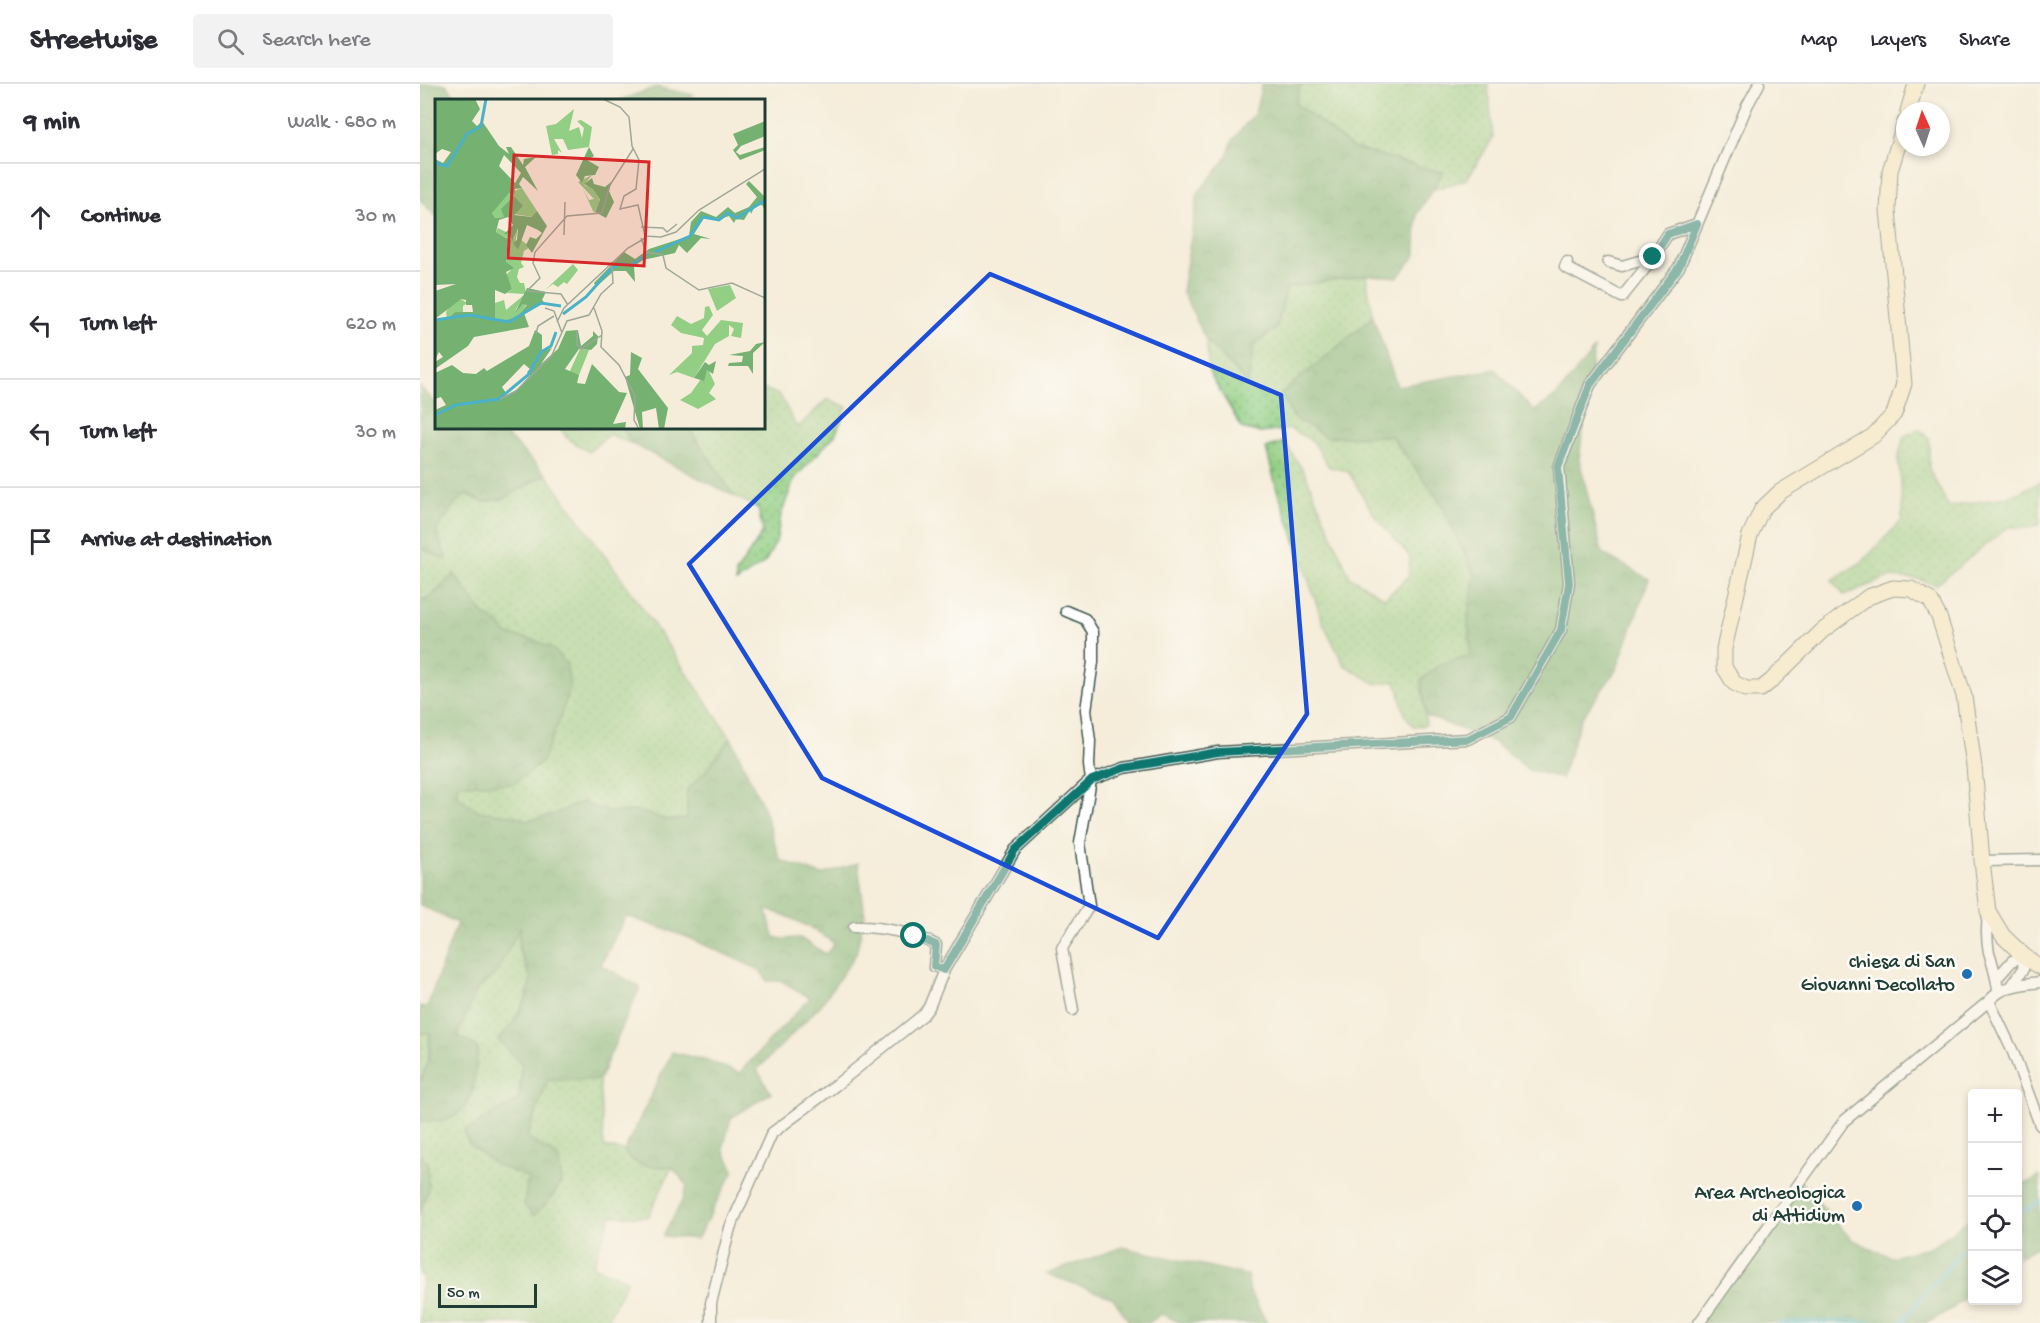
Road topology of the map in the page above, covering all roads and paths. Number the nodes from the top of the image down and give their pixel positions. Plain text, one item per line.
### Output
1 (1759, 84) edge
2 (1916, 84) edge
3 (1911, 102) edge
4 (1896, 151) edge
5 (1697, 224) junction
6 (1653, 257) junction
7 (1567, 262) dead end
8 (1608, 262) dead end
9 (1066, 612) dead end
10 (1092, 780) junction
11 (2040, 860) edge
12 (1982, 861) junction
13 (1988, 911) junction
14 (854, 927) dead end
15 (2024, 956) junction
16 (2040, 967) edge
17 (944, 970) junction
18 (1997, 978) junction
19 (2040, 982) edge
20 (2010, 987) junction
21 (1998, 991) junction
22 (1989, 1001) junction
23 (1073, 1010) dead end
24 (2040, 1125) edge
25 (711, 1323) edge
26 (1699, 1323) edge

1 - 5 street
2 - 3 main road
4 - 12 main road
5 - 6 street
5 - 10 street
6 - 7 street
6 - 8 street
9 - 10 street
10 - 17 street
10 - 23 street
11 - 12 street
12 - 13 main road
13 - 15 main road
13 - 18 street
14 - 17 street
15 - 16 main road
15 - 18 street
15 - 20 street
17 - 25 street
18 - 21 street
19 - 20 street
20 - 21 street
21 - 22 street
22 - 24 street
22 - 26 street

